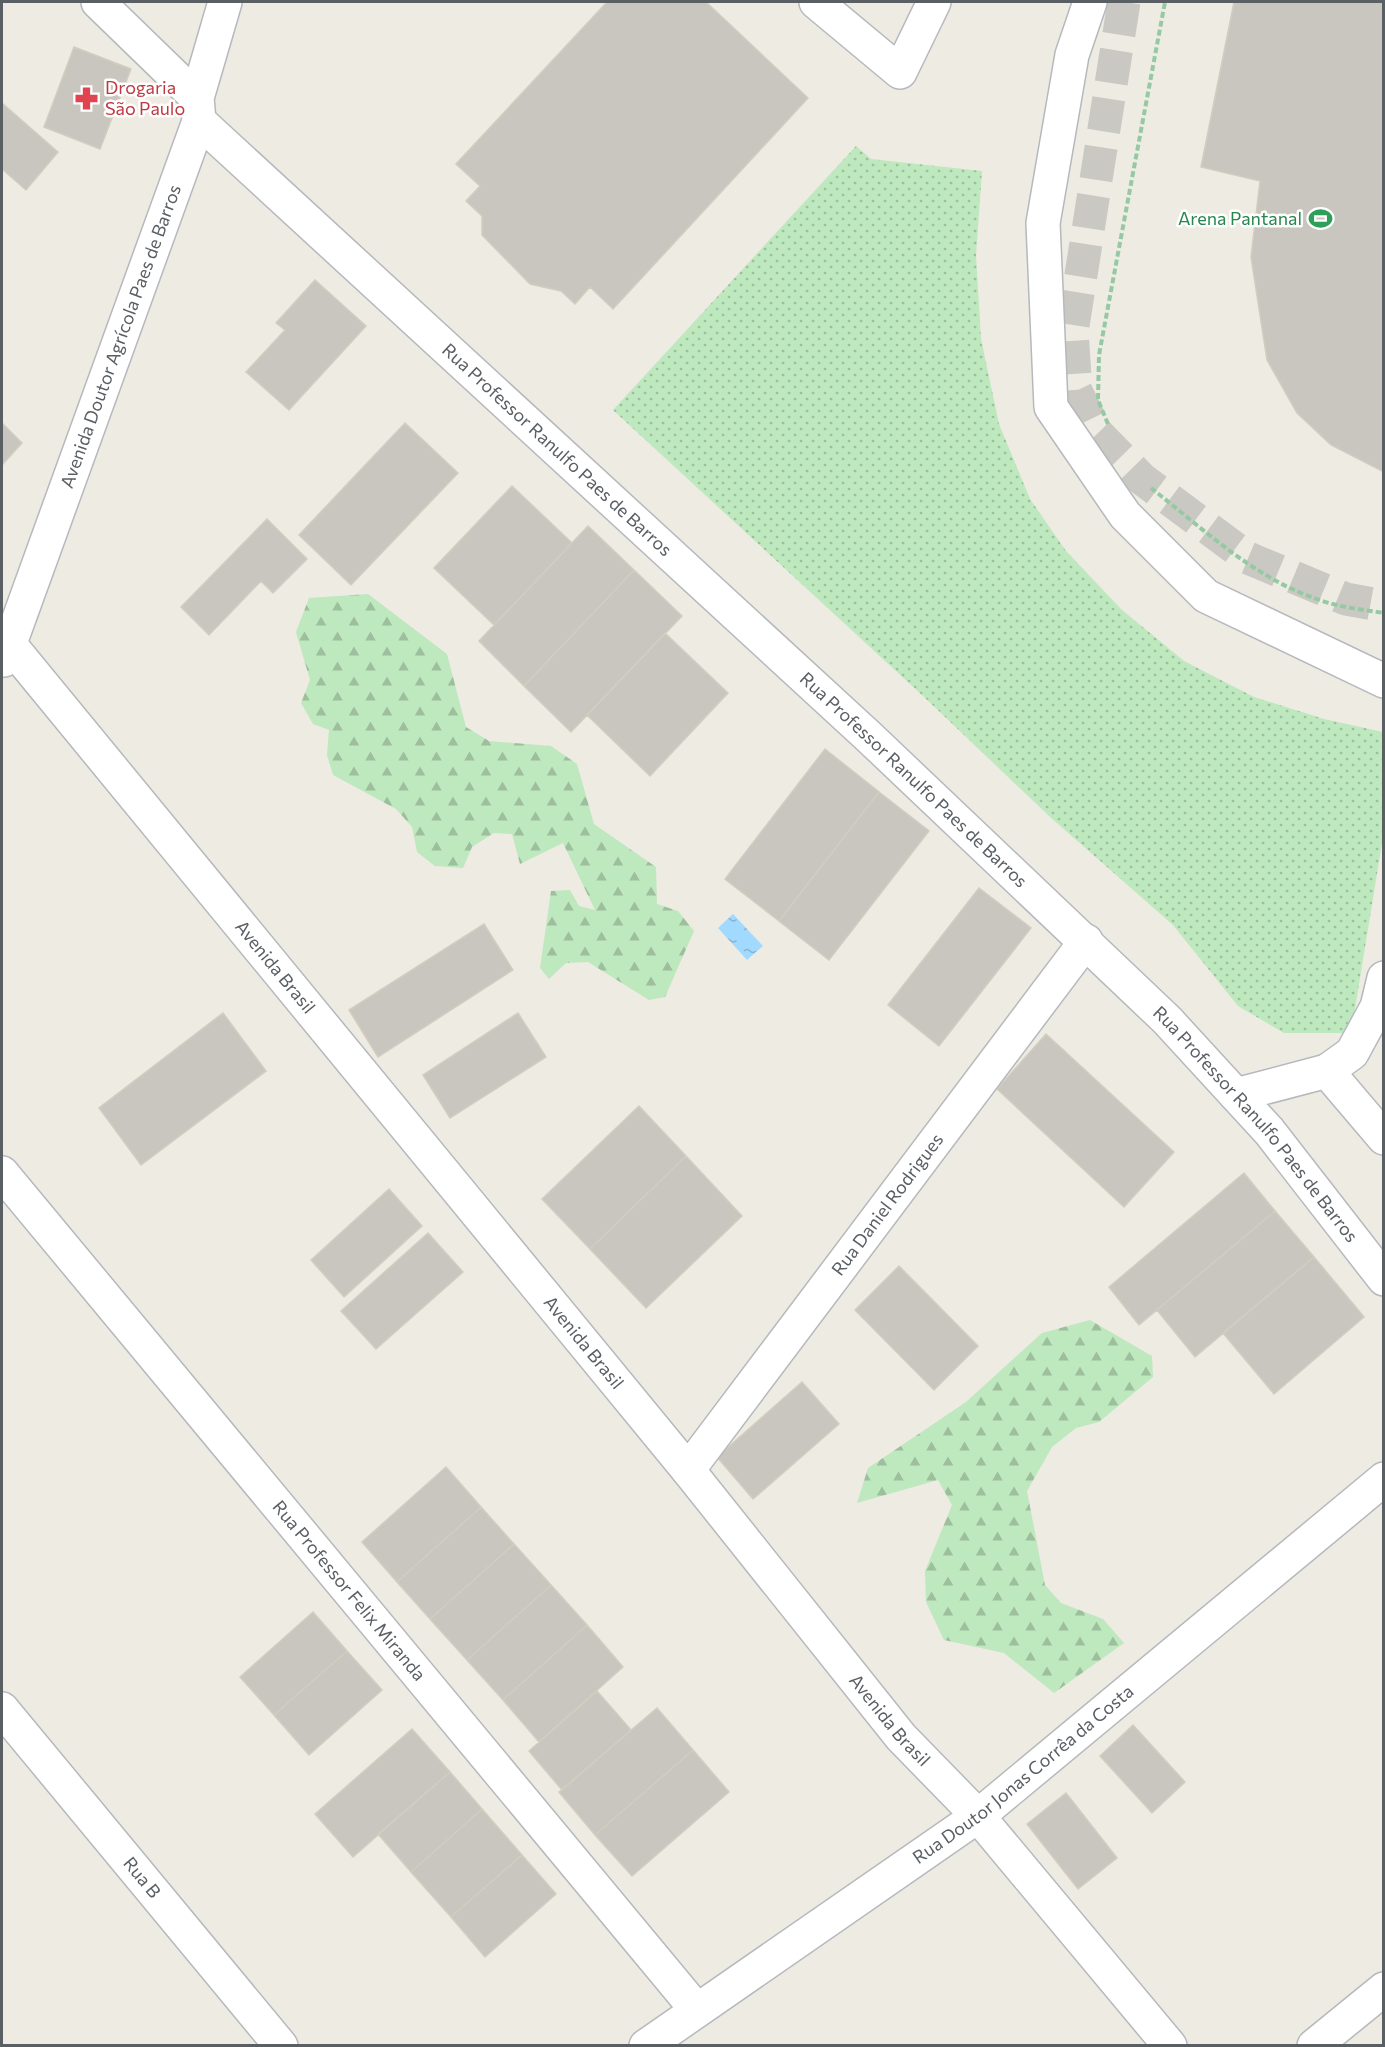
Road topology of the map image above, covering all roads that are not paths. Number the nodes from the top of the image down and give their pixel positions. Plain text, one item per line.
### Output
1 (98, 2) edge
2 (225, 2) edge
3 (816, 2) edge
4 (934, 2) edge
5 (1090, 2) edge
6 (198, 109) junction
7 (4, 649) edge
8 (1383, 681) edge
9 (1086, 941) junction
10 (1383, 978) edge
11 (1327, 1071) junction
12 (1236, 1095) junction
13 (1383, 1138) edge
14 (2, 1173) edge
15 (1383, 1279) edge
16 (688, 1470) junction
17 (1383, 1479) edge
18 (2, 1709) edge
19 (978, 1816) junction
20 (1383, 1989) edge
21 (696, 2009) junction
22 (281, 2046) edge
23 (646, 2046) edge
24 (1170, 2046) edge
25 (1314, 2046) edge

1 - 6 street
2 - 6 street, Avenida Doutor Agrícola Paes de Barros
3 - 4 street
5 - 8 street
6 - 7 street, Avenida Doutor Agrícola Paes de Barros
6 - 9 street, Rua Professor Ranulfo Paes de Barros
7 - 16 street, Avenida Brasil
9 - 12 street, Rua Professor Ranulfo Paes de Barros
9 - 16 street, Rua Daniel Rodrigues
10 - 11 street
11 - 12 street
11 - 13 street
12 - 15 street, Rua Professor Ranulfo Paes de Barros
14 - 21 street, Rua Professor Felix Miranda
16 - 19 street, Avenida Brasil
17 - 19 street, Rua Doutor Jonas Corrêa da Costa
18 - 22 street, Rua B
19 - 21 street, Rua Doutor Jonas Corrêa da Costa
19 - 24 street, Avenida Brasil
20 - 25 street
21 - 23 street, Rua Doutor Jonas Corrêa da Costa

